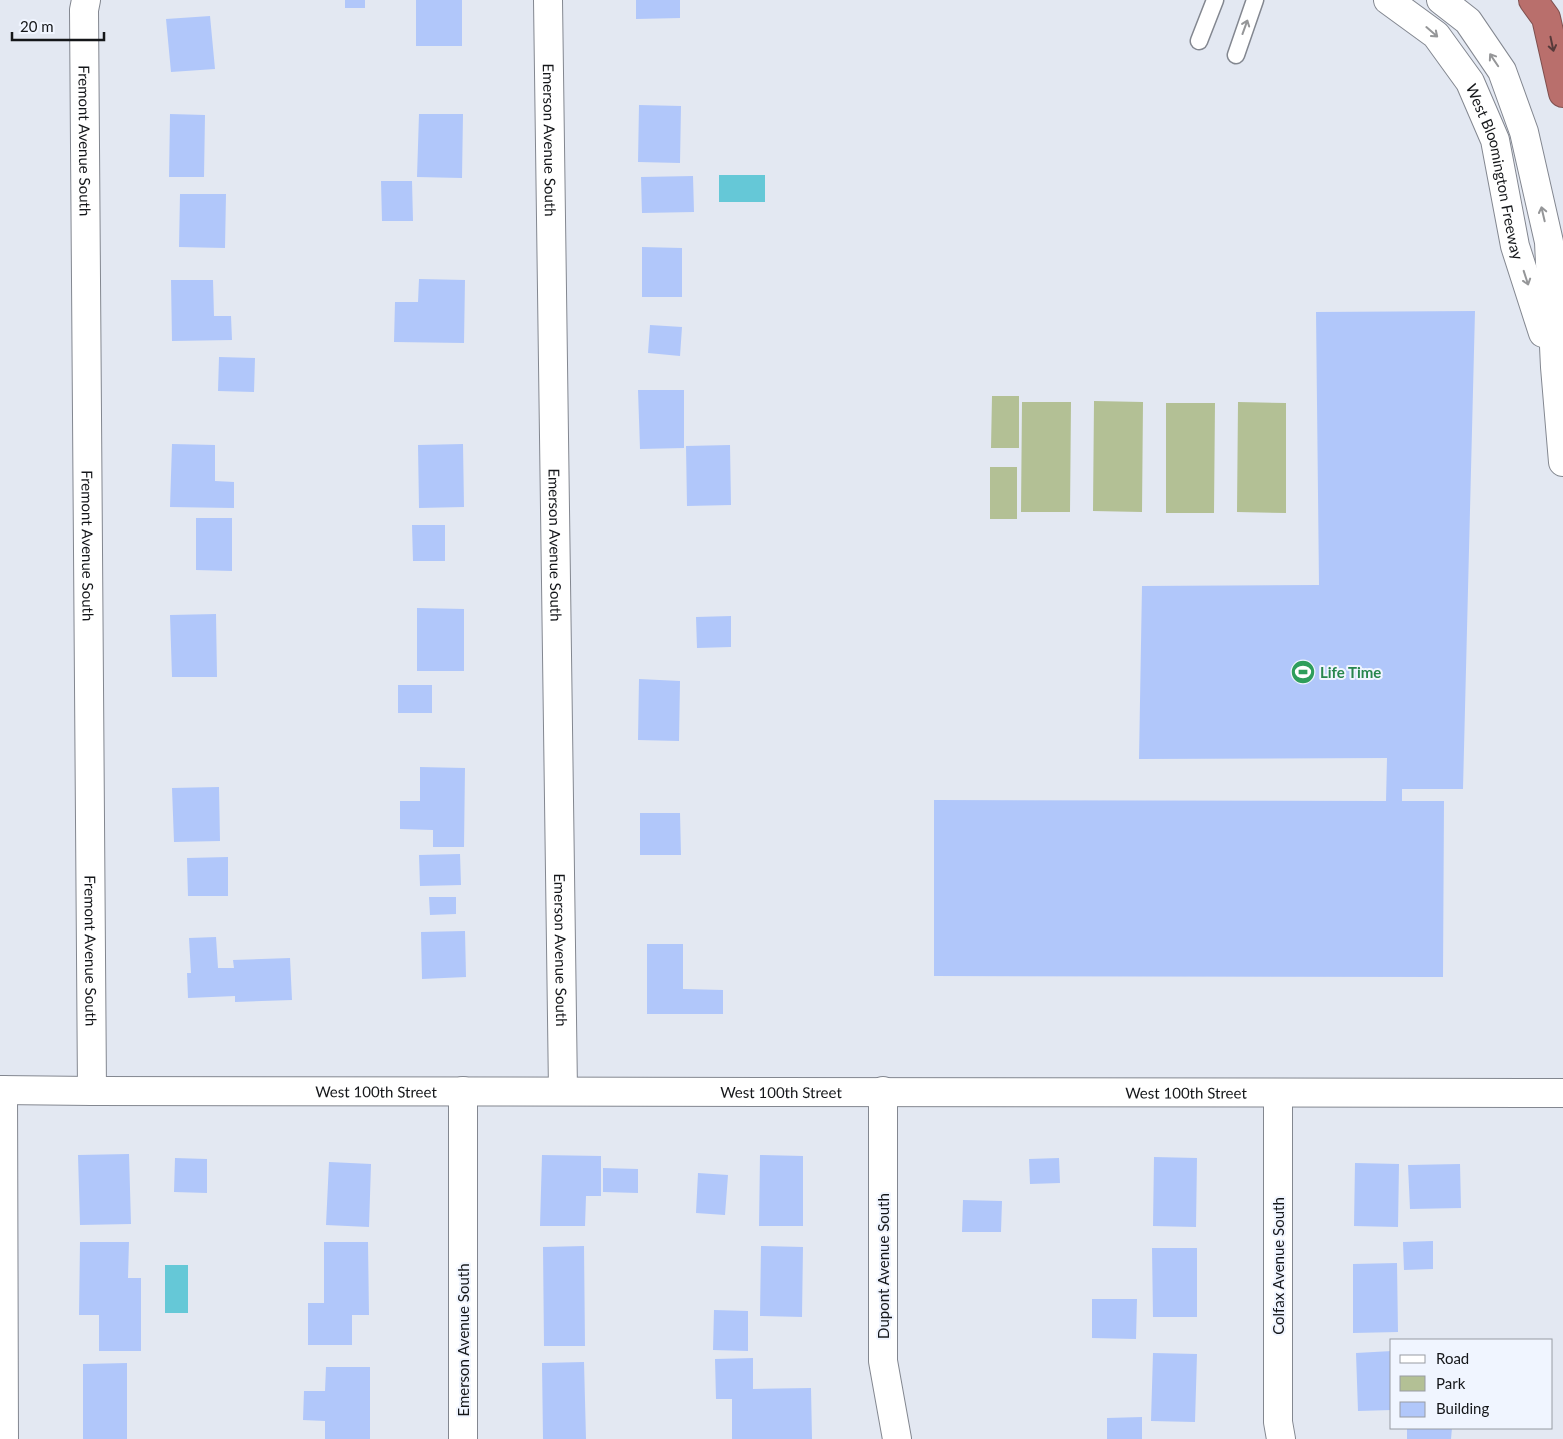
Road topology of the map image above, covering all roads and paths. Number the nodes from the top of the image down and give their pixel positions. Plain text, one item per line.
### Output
1 (86, 0) edge
2 (548, 0) edge
3 (1215, 0) edge
4 (1255, 0) edge
5 (1441, 0) edge
6 (1533, 0) edge
7 (1391, 1) edge
8 (1200, 41) dead end
9 (1236, 55) dead end
10 (1563, 93) edge
11 (1555, 367) junction
12 (1563, 462) edge
13 (2, 1090) edge
14 (92, 1091) junction
15 (463, 1091) junction
16 (563, 1091) junction
17 (883, 1091) junction
18 (1278, 1093) junction
19 (1563, 1093) edge
20 (4, 1439) edge
21 (463, 1439) edge
22 (897, 1439) edge
23 (1281, 1439) edge

1 - 14 street, Fremont Avenue South
2 - 16 street, Emerson Avenue South
3 - 8 lane
9 -> 4 lane
11 -> 5 street, West Bloomington Freeway
6 -> 10 highway
7 -> 11 street, West Bloomington Freeway
11 - 12 street, West Bloomington Freeway
13 - 14 street, West 100th Street
13 - 20 street
14 - 15 street, West 100th Street
15 - 16 street, West 100th Street
15 - 21 street, Emerson Avenue South
16 - 17 street, West 100th Street
17 - 18 street, West 100th Street
17 - 22 street, Dupont Avenue South
18 - 19 street, West 100th Street
18 - 23 street, Colfax Avenue South

